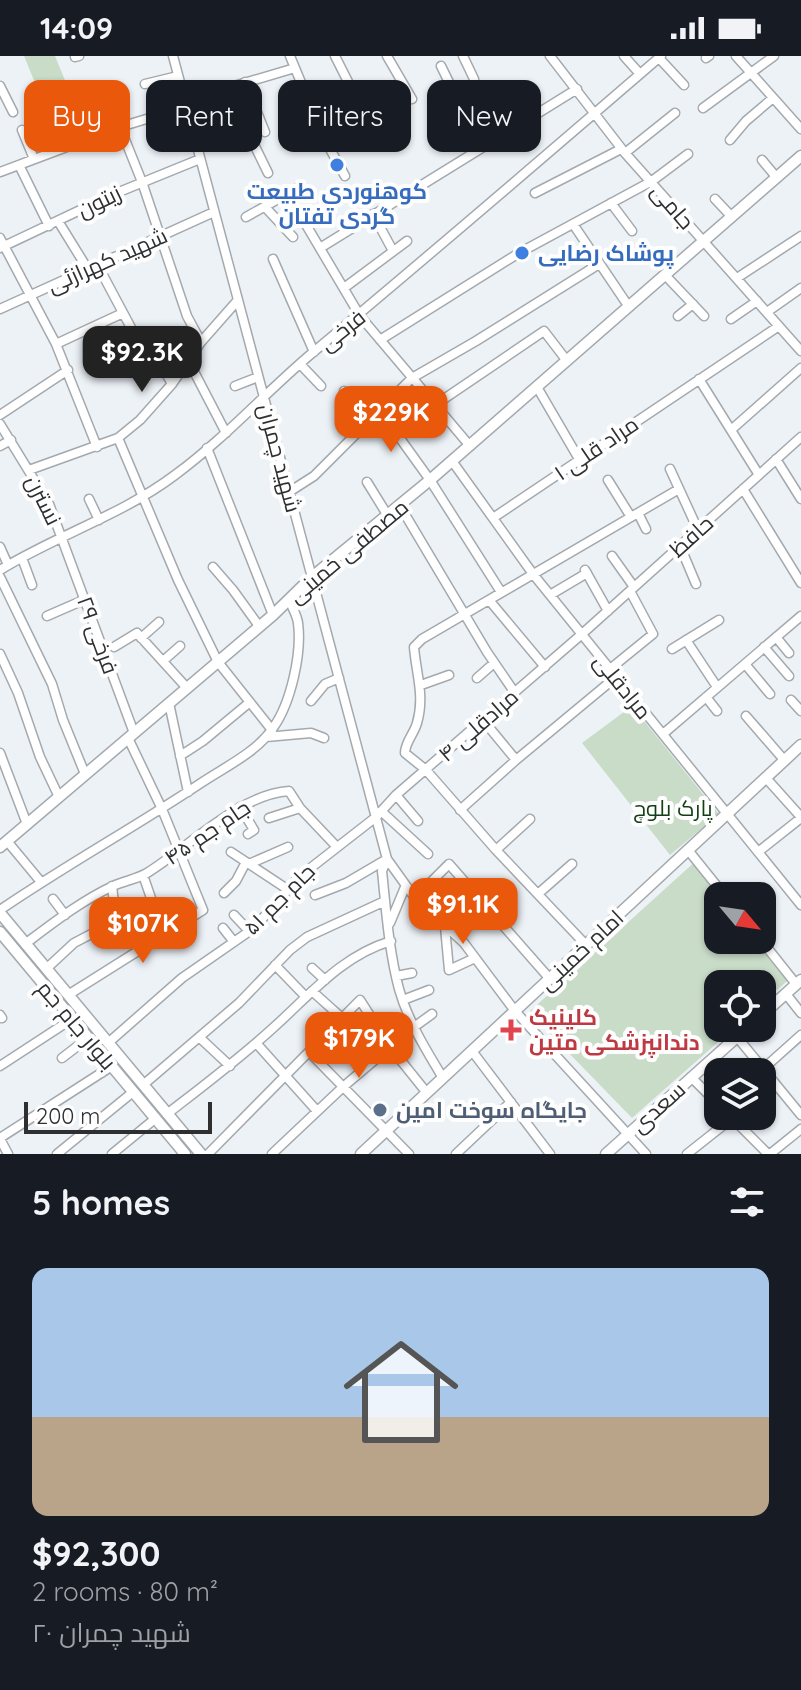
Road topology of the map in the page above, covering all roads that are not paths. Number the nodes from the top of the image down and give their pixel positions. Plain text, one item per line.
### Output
1 (173, 56) edge
2 (335, 56) edge
3 (387, 56) edge
4 (463, 56) edge
5 (550, 56) edge
6 (624, 56) edge
7 (736, 56) edge
8 (774, 56) edge
9 (660, 57) edge
10 (294, 60) edge
11 (441, 66) dead end
12 (751, 73) junction
13 (640, 74) junction
14 (178, 76) junction
15 (474, 79) dead end
16 (179, 80) edge
17 (249, 80) edge
18 (347, 80) edge
19 (448, 80) edge
20 (145, 84) dead end
21 (684, 85) dead end
22 (0, 86) edge
23 (577, 89) junction
24 (773, 98) junction
25 (412, 99) dead end
26 (703, 108) dead end
27 (541, 111) edge
28 (13, 112) dead end
29 (675, 113) dead end
30 (594, 114) junction
31 (262, 124) edge
32 (801, 129) edge
33 (22, 130) dead end
34 (265, 132) dead end
35 (730, 140) dead end
36 (623, 151) junction
37 (53, 152) edge
38 (130, 152) edge
39 (198, 152) edge
40 (258, 152) edge
41 (474, 152) edge
42 (688, 154) dead end
43 (801, 156) edge
44 (34, 159) junction
45 (200, 159) junction
46 (762, 160) dead end
47 (19, 165) junction
48 (0, 172) edge
49 (268, 173) dead end
50 (345, 176) dead end
51 (777, 178) junction
52 (652, 181) junction
53 (142, 182) junction
54 (298, 188) dead end
55 (535, 193) dead end
56 (715, 199) dead end
57 (611, 203) junction
58 (265, 207) junction
59 (214, 212) junction
60 (373, 214) junction
61 (246, 217) dead end
62 (732, 217) junction
63 (305, 223) dead end
64 (53, 224) junction
65 (573, 224) junction
66 (632, 231) dead end
67 (160, 236) junction
68 (801, 236) edge
69 (293, 237) dead end
70 (407, 241) dead end
71 (704, 241) junction
72 (1, 244) edge
73 (320, 248) junction
74 (393, 251) junction
75 (273, 259) dead end
76 (97, 264) junction
77 (599, 264) junction
78 (87, 268) junction
79 (665, 275) junction
80 (737, 278) junction
81 (344, 288) junction
82 (801, 288) edge
83 (29, 295) junction
84 (238, 300) junction
85 (757, 301) junction
86 (693, 304) junction
87 (629, 307) junction
88 (0, 309) edge
89 (767, 312) junction
90 (123, 313) junction
91 (360, 316) junction
92 (678, 316) dead end
93 (704, 316) dead end
94 (731, 319) dead end
95 (779, 326) junction
96 (801, 333) edge
97 (380, 340) junction
98 (791, 340) junction
99 (201, 342) junction
100 (56, 344) junction
101 (801, 351) edge
102 (314, 352) junction
103 (567, 361) junction
104 (189, 362) junction
105 (300, 364) junction
106 (801, 368) edge
107 (68, 370) junction
108 (258, 377) junction
109 (412, 378) junction
110 (699, 379) junction
111 (172, 384) junction
112 (235, 386) dead end
113 (321, 386) dead end
114 (537, 387) junction
115 (344, 391) dead end
116 (264, 397) junction
117 (435, 405) junction
118 (379, 409) junction
119 (0, 415) edge
120 (370, 417) junction
121 (0, 424) edge
122 (731, 430) junction
123 (226, 433) junction
124 (801, 437) edge
125 (118, 438) junction
126 (11, 440) junction
127 (0, 446) edge
128 (470, 446) junction
129 (97, 447) junction
130 (207, 448) junction
131 (579, 459) junction
132 (776, 459) junction
133 (452, 461) junction
134 (670, 469) dead end
135 (29, 470) junction
136 (759, 475) junction
137 (430, 480) junction
138 (608, 480) dead end
139 (367, 482) dead end
140 (679, 489) junction
141 (743, 489) junction
142 (289, 492) junction
143 (143, 497) junction
144 (89, 499) dead end
145 (801, 499) edge
146 (400, 506) junction
147 (634, 515) junction
148 (388, 516) junction
149 (493, 518) junction
150 (99, 520) junction
151 (646, 529) dead end
152 (698, 530) junction
153 (62, 537) junction
154 (680, 546) junction
155 (0, 547) edge
156 (612, 556) dead end
157 (22, 558) junction
158 (213, 567) dead end
159 (4, 568) edge
160 (533, 574) junction
161 (0, 577) edge
162 (312, 577) junction
163 (801, 583) edge
164 (696, 584) dead end
165 (32, 585) dead end
166 (632, 589) junction
167 (501, 592) junction
168 (550, 595) junction
169 (86, 599) junction
170 (289, 600) junction
171 (489, 600) junction
172 (608, 611) junction
173 (465, 614) junction
174 (273, 615) junction
175 (47, 616) dead end
176 (801, 616) edge
177 (719, 620) dead end
178 (159, 622) dead end
179 (259, 626) junction
180 (582, 634) junction
181 (776, 637) junction
182 (141, 638) junction
183 (686, 640) junction
184 (180, 646) dead end
185 (114, 647) dead end
186 (764, 647) junction
187 (672, 649) dead end
188 (789, 653) dead end
189 (0, 654) edge
190 (163, 661) junction
191 (218, 662) junction
192 (494, 663) junction
193 (745, 664) junction
194 (545, 667) junction
195 (613, 673) junction
196 (449, 675) dead end
197 (789, 676) dead end
198 (339, 678) junction
199 (477, 678) dead end
200 (421, 685) junction
201 (717, 687) junction
202 (187, 688) junction
203 (515, 693) junction
204 (770, 694) dead end
205 (706, 697) junction
206 (791, 700) dead end
207 (311, 701) dead end
208 (250, 702) junction
209 (169, 703) junction
210 (717, 711) dead end
211 (801, 711) edge
212 (746, 716) dead end
213 (483, 720) junction
214 (272, 730) junction
215 (663, 734) junction
216 (131, 736) junction
217 (264, 737) junction
218 (324, 738) dead end
219 (801, 745) edge
220 (0, 753) edge
221 (180, 756) junction
222 (516, 760) junction
223 (785, 761) junction
224 (426, 770) junction
225 (85, 774) junction
226 (766, 778) junction
227 (188, 792) junction
228 (396, 795) junction
229 (59, 797) junction
230 (240, 807) junction
231 (300, 808) junction
232 (162, 809) junction
233 (460, 810) junction
234 (378, 814) junction
235 (727, 814) junction
236 (269, 818) dead end
237 (801, 818) edge
238 (530, 819) dead end
239 (418, 821) dead end
240 (27, 824) junction
241 (248, 834) dead end
242 (4, 844) edge
243 (336, 846) junction
244 (288, 847) dead end
245 (496, 850) junction
246 (688, 850) junction
247 (231, 852) dead end
248 (758, 852) junction
249 (177, 853) junction
250 (428, 854) dead end
251 (387, 859) junction
252 (248, 863) junction
253 (572, 864) dead end
254 (143, 875) junction
255 (41, 882) junction
256 (714, 882) edge
257 (112, 886) junction
258 (405, 887) junction
259 (801, 887) edge
260 (287, 889) junction
261 (224, 893) dead end
262 (539, 893) junction
263 (792, 894) junction
264 (315, 895) dead end
265 (415, 898) junction
266 (53, 899) dead end
267 (152, 901) dead end
268 (385, 901) junction
269 (801, 905) edge
270 (0, 912) edge
271 (115, 912) dead end
272 (65, 915) junction
273 (234, 915) dead end
274 (389, 923) junction
275 (445, 927) junction
276 (223, 928) dead end
277 (249, 931) junction
278 (0, 932) edge
279 (95, 932) dead end
280 (391, 941) junction
281 (234, 942) junction
282 (25, 944) junction
283 (586, 945) junction
284 (774, 954) edge
285 (475, 958) junction
286 (275, 965) junction
287 (312, 968) dead end
288 (46, 969) junction
289 (412, 973) dead end
290 (396, 976) junction
291 (550, 979) junction
292 (325, 980) junction
293 (799, 982) edge
294 (429, 990) dead end
295 (309, 994) junction
296 (786, 994) junction
297 (68, 995) junction
298 (403, 1000) junction
299 (776, 1003) edge
300 (515, 1011) junction
301 (801, 1013) edge
302 (432, 1014) dead end
303 (342, 1018) junction
304 (72, 1019) junction
305 (414, 1027) junction
306 (801, 1035) edge
307 (199, 1037) junction
308 (88, 1038) junction
309 (731, 1042) edge
310 (741, 1042) edge
311 (108, 1043) junction
312 (256, 1043) junction
313 (390, 1047) junction
314 (472, 1051) junction
315 (309, 1052) junction
316 (62, 1058) dead end
317 (754, 1058) edge
318 (775, 1058) edge
319 (0, 1066) edge
320 (112, 1066) junction
321 (230, 1066) junction
322 (285, 1076) junction
323 (691, 1077) junction
324 (443, 1078) junction
325 (776, 1084) edge
326 (343, 1087) junction
327 (138, 1088) junction
328 (704, 1090) edge
329 (427, 1093) junction
330 (511, 1102) junction
331 (317, 1111) junction
332 (800, 1112) edge
333 (167, 1114) junction
334 (156, 1118) junction
335 (801, 1129) edge
336 (716, 1130) edge
337 (745, 1130) edge
338 (386, 1131) junction
339 (628, 1134) junction
340 (0, 1138) edge
341 (179, 1152) edge
342 (546, 1152) edge
343 (8, 1154) edge
344 (57, 1154) edge
345 (112, 1154) edge
346 (201, 1154) edge
347 (208, 1154) edge
348 (272, 1154) edge
349 (361, 1154) edge
350 (409, 1154) edge
351 (456, 1154) edge
352 (606, 1154) edge
353 (646, 1154) edge
354 (687, 1154) edge
355 (769, 1154) edge

1 - 14 street, شهید چمران
2 - 18 street
3 - 25 street
4 - 15 street
5 - 23 street, جامی
6 - 13 street
7 - 12 street
8 - 12 street
9 - 13 street, فرخی
9 - 21 street
10 - 17 street
10 - 50 street
11 - 19 street
12 - 24 street
12 - 26 street
13 - 30 street, فرخی
14 - 16 street, شهید چمران
14 - 20 street
22 - 28 street
23 - 27 street
23 - 30 street, جامی
24 - 32 street
24 - 35 street
29 - 36 street
30 - 36 street, جامی
30 - 91 street, فرخی
31 - 34 street
33 - 44 street
36 - 52 street, جامی
36 - 55 street
37 - 44 street
38 - 53 street
39 - 45 street, شهید چمران
40 - 49 street
41 - 60 street
42 - 52 street
43 - 51 main road, مصطفی خمینی
44 - 47 street
45 - 53 street, زیتون
45 - 59 street, شهید چمران
46 - 51 street
47 - 48 street
47 - 64 street
51 - 62 main road, مصطفی خمینی
52 - 57 street
52 - 71 street, جامی
53 - 64 street, زیتون
53 - 67 street
54 - 58 street
56 - 62 street
57 - 65 street
57 - 66 street
58 - 61 street
58 - 69 street
59 - 67 street, شهید کهرازئی
59 - 84 street, شهید چمران
60 - 73 street
60 - 74 street
62 - 71 main road, مصطفی خمینی
63 - 73 street
64 - 72 street, زیتون
64 - 78 street
65 - 77 street
65 - 97 street
67 - 76 street, شهید کهرازئی
67 - 99 street
68 - 80 street
70 - 74 street
71 - 79 main road, مصطفی خمینی
71 - 80 street, جامی
72 - 83 street
73 - 81 street
74 - 81 street
75 - 102 street
76 - 78 street, شهید کهرازئی
76 - 90 street
77 - 87 street
77 - 109 street
78 - 83 street, شهید کهرازئی
79 - 86 street
79 - 87 main road, مصطفی خمینی
80 - 85 street, جامی
81 - 91 street
82 - 89 street
83 - 88 street, شهید کهرازئی
83 - 100 street
84 - 99 street
84 - 108 street, شهید چمران
85 - 89 street, جامی
85 - 94 street
86 - 92 street
86 - 93 street
87 - 103 main road, مصطفی خمینی
89 - 95 street, جامی
90 - 100 street
90 - 111 street
91 - 97 street
91 - 102 street, فرخی
95 - 98 street, جامی
95 - 110 street, مراد قلی ۱
96 - 98 street
97 - 109 street
98 - 101 street, جامی
99 - 104 street
100 - 107 street
102 - 105 street, فرخی
103 - 114 main road, مصطفی خمینی
103 - 117 street
104 - 111 street
104 - 123 street
105 - 113 street
105 - 116 street, فرخی
106 - 122 street
107 - 119 street
107 - 129 street
108 - 112 street
108 - 116 street, شهید چمران
109 - 117 street
109 - 118 street
110 - 122 street
110 - 131 street, مراد قلی ۱
111 - 125 street
114 - 128 main road, مصطفی خمینی
114 - 131 street
115 - 120 street
116 - 123 street, فرخی
116 - 142 street, شهید چمران
117 - 128 street
118 - 120 street
118 - 137 street
120 - 142 street
121 - 126 street, نسترن
122 - 136 street
123 - 130 street, فرخی
124 - 132 street, حافظ
125 - 129 street
125 - 143 street
126 - 127 street
126 - 135 street, نسترن
128 - 133 main road, مصطفی خمینی
129 - 135 street
130 - 143 street, فرخی
130 - 174 street
131 - 149 street, مراد قلی ۱
132 - 136 street, حافظ
132 - 145 street
133 - 137 main road, مصطفی خمینی
133 - 149 street, مرادقلی
134 - 140 street
135 - 153 street, نسترن
136 - 141 street, حافظ
137 - 146 main road, مصطفی خمینی
137 - 167 street
138 - 147 street
139 - 148 street
140 - 147 street
140 - 152 street
141 - 152 street, حافظ
141 - 163 street
142 - 162 street, شهید چمران
143 - 150 street, فرخی
143 - 191 street
144 - 150 street
146 - 148 main road, مصطفی خمینی
146 - 173 street
147 - 151 street
147 - 160 street
148 - 162 main road, مصطفی خمینی
149 - 160 street, مرادقلی
150 - 153 street, فرخی
152 - 154 street, حافظ
153 - 157 street, فرخی
153 - 169 street, فرخی ۲۹
154 - 164 street
154 - 166 street, حافظ
155 - 159 street
156 - 166 street
157 - 159 street, فرخی
157 - 165 street
158 - 179 street
160 - 167 street
160 - 168 street, مرادقلی
161 - 225 street
162 - 170 main road, مصطفی خمینی
162 - 198 street, شهید چمران
166 - 172 street, حافظ
166 - 195 street
167 - 171 street
168 - 172 street
168 - 180 street, مرادقلی
169 - 175 street
169 - 216 street, فرخی ۲۹
170 - 174 main road, مصطفی خمینی
170 - 214 street
171 - 173 street
171 - 194 street
172 - 180 street, حافظ
173 - 192 street
173 - 200 street
174 - 179 main road, مصطفی خمینی
176 - 181 street
177 - 183 street
178 - 182 street
179 - 191 main road, مصطفی خمینی
180 - 194 street, مرادقلی ۴
180 - 195 street, مرادقلی
181 - 186 street
181 - 188 street
182 - 185 street
182 - 190 street
183 - 187 street
183 - 201 street
184 - 190 street
186 - 193 street
186 - 197 street
189 - 229 street
190 - 202 street
191 - 202 main road, مصطفی خمینی
191 - 208 street
192 - 199 street
192 - 203 street
193 - 201 street
193 - 204 street
194 - 203 street, مرادقلی ۴
195 - 215 street, مرادقلی
195 - 222 street
196 - 200 street
198 - 207 street
198 - 234 street, شهید چمران
200 - 224 street
201 - 205 street
202 - 209 main road, مصطفی خمینی
203 - 213 street, مرادقلی ۴
205 - 210 street
205 - 215 street
206 - 211 street
208 - 214 street
208 - 221 street
209 - 216 main road, مصطفی خمینی
209 - 221 street
212 - 223 street
213 - 222 street
213 - 224 street, مرادقلی ۴
214 - 217 street
215 - 235 street, مرادقلی
216 - 225 main road, مصطفی خمینی
216 - 232 street, فرخی ۲۹
217 - 218 street
217 - 227 street
219 - 223 main road, امام خمینی
220 - 240 street
221 - 227 street
222 - 233 street
223 - 226 main road, امام خمینی
224 - 228 street, مرادقلی ۴
224 - 233 street
225 - 229 main road, مصطفی خمینی
226 - 235 main road, امام خمینی
226 - 237 street
227 - 232 street
228 - 234 street, مرادقلی ۴
228 - 239 street
229 - 240 main road, مصطفی خمینی
230 - 231 street, جام جم ۴۵
230 - 241 street
230 - 249 street, جام جم ۴۵
231 - 236 street
231 - 243 street, جام جم ۴۵
232 - 249 street, فرخی ۲۹
232 - 255 street
233 - 245 street
234 - 243 street, جام جم ۵۱
234 - 250 street
234 - 251 street, شهید چمران
235 - 246 main road, امام خمینی
235 - 248 street, مرادقلی
237 - 248 street
238 - 245 street
240 - 242 main road, مصطفی خمینی
242 - 255 street
243 - 260 street, جام جم ۵۱
244 - 252 street
245 - 262 street
246 - 256 street
246 - 283 main road, امام خمینی
247 - 252 street
248 - 263 street, مرادقلی
249 - 254 street, جام جم ۴۵
249 - 297 street, فرخی ۲۹
251 - 258 street, شهید چمران
251 - 264 street
251 - 268 street, شهید چمران
252 - 260 street
252 - 261 street
253 - 262 street
254 - 257 street, جام جم ۴۵
254 - 267 street
255 - 270 street
257 - 271 street
257 - 272 street, جام جم ۴۵
258 - 265 street, شهید چمران
258 - 274 street
259 - 263 street
260 - 277 street, جام جم ۵۱
262 - 283 street
263 - 269 street, مرادقلی
265 - 275 street, شهید چمران
265 - 291 street
266 - 272 street
268 - 274 street, شهید چمران
268 - 286 street
270 - 282 main road, بلوار جام جم
272 - 282 street, جام جم ۴۵
273 - 277 street
274 - 280 street, شهید چمران
275 - 285 street, شهید چمران
275 - 285 street
276 - 281 street
277 - 281 street, جام جم ۵۱
278 - 304 main road, بلوار جام جم
279 - 288 street
280 - 290 street, شهید چمران
280 - 292 street
281 - 311 street, جام جم ۵۱
282 - 288 main road, بلوار جام جم
283 - 291 main road, امام خمینی
284 - 293 street
285 - 300 street, شهید چمران
286 - 295 street
286 - 307 street
287 - 292 street
288 - 297 main road, بلوار جام جم
289 - 290 street
290 - 298 street, شهید چمران
291 - 300 main road, امام خمینی
292 - 295 street
293 - 296 main road
294 - 298 street
295 - 303 street
295 - 312 street
296 - 299 main road
296 - 301 street
297 - 311 main road, بلوار جام جم
298 - 305 street, شهید چمران
300 - 314 main road, امام خمینی
300 - 339 street, شهید چمران
302 - 305 street
303 - 313 street
303 - 315 street
304 - 308 main road, بلوار جام جم
304 - 319 street
305 - 324 street, شهید چمران
306 - 318 street
307 - 321 street
307 - 327 street
308 - 316 street
308 - 320 main road, بلوار جام جم
309 - 323 main road, سعدی
310 - 317 street
311 - 327 main road, بلوار جام جم
312 - 321 street
312 - 322 street
313 - 326 street
313 - 329 street
314 - 324 main road, امام خمینی
314 - 330 street
315 - 322 street
315 - 326 street
320 - 327 main road, بلوار جام جم
320 - 340 street
321 - 333 street
322 - 331 street
322 - 347 street
323 - 328 street
323 - 339 main road, سعدی
324 - 329 main road, امام خمینی
325 - 332 street
326 - 331 street
326 - 338 street
327 - 333 main road, بلوار جام جم
327 - 334 main road, بلوار جام جم
327 - 344 street
329 - 338 main road, امام خمینی
330 - 342 street
330 - 351 street
331 - 348 street
333 - 346 main road, بلوار جام جم
334 - 341 main road, بلوار جام جم
334 - 345 street
335 - 355 street
336 - 354 street
337 - 355 street
338 - 349 main road, امام خمینی
338 - 350 street
339 - 352 main road, سعدی
339 - 353 street, شهید چمران
340 - 343 street

